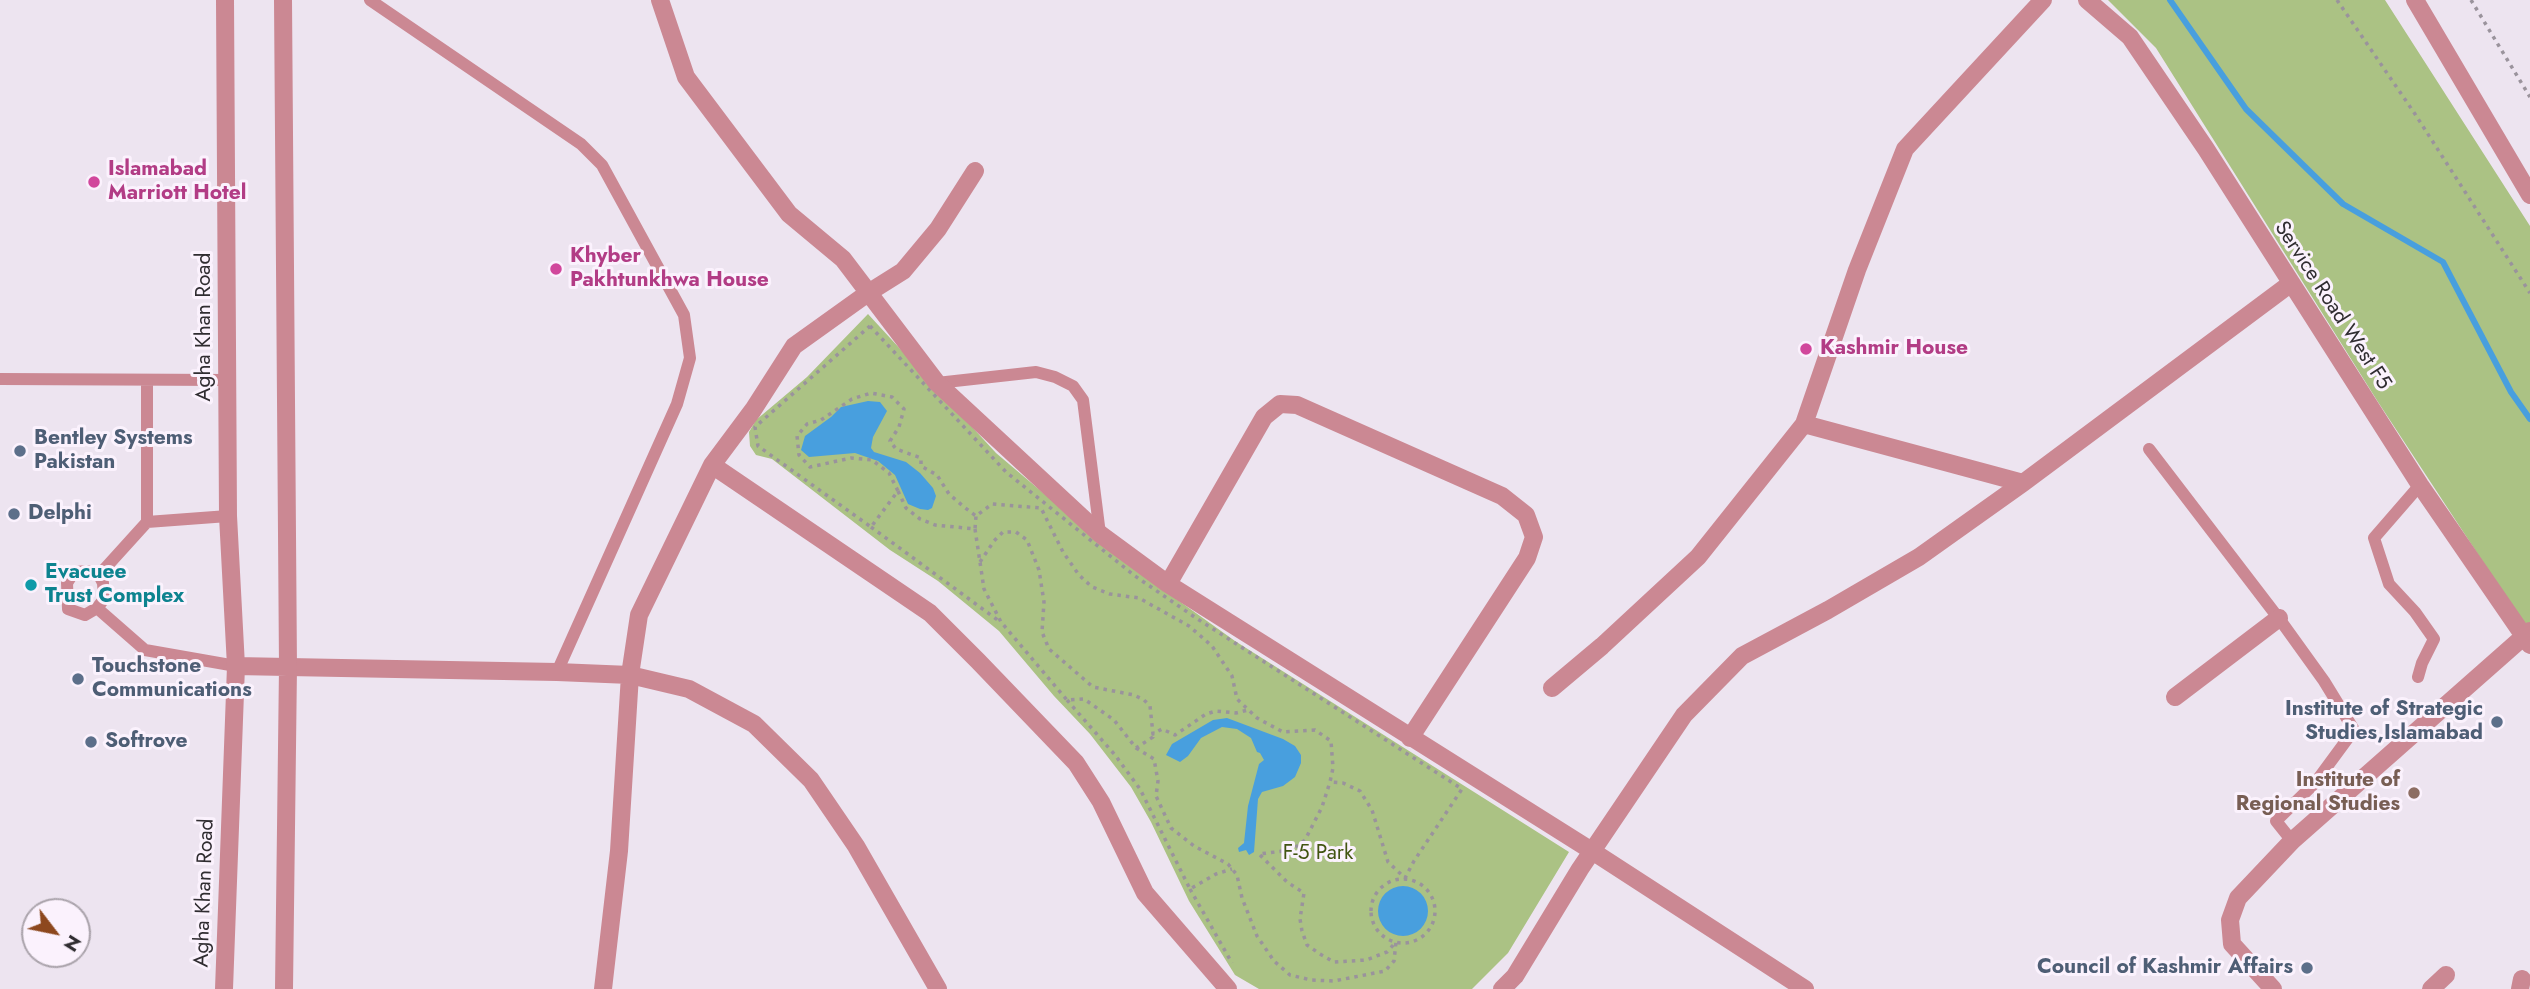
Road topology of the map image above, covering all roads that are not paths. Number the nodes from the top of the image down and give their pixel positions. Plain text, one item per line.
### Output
1 (225, 0) edge
2 (282, 0) edge
3 (370, 0) edge
4 (660, 0) edge
5 (2043, 0) edge
6 (2087, 0) edge
7 (2415, 0) edge
8 (975, 170) dead end
9 (2530, 195) edge
10 (2290, 284) junction
11 (868, 293) junction
12 (0, 379) edge
13 (147, 380) junction
14 (228, 380) junction
15 (937, 383) junction
16 (1804, 424) junction
17 (2149, 449) dead end
18 (712, 466) junction
19 (2023, 483) junction
20 (2420, 485) junction
21 (228, 516) junction
22 (147, 522) junction
23 (1100, 534) junction
24 (99, 575) junction
25 (1168, 584) junction
26 (97, 608) junction
27 (2278, 618) junction
28 (2528, 637) edge
29 (236, 666) junction
30 (288, 667) junction
31 (557, 671) junction
32 (630, 676) junction
33 (2418, 677) dead end
34 (1552, 688) dead end
35 (2175, 697) dead end
36 (1410, 738) junction
37 (2292, 841) junction
38 (1592, 851) junction
39 (2446, 975) dead end
40 (224, 989) edge
41 (284, 989) edge
42 (603, 989) edge
43 (938, 989) edge
44 (1228, 989) edge
45 (1502, 989) edge
46 (1805, 989) edge
47 (2273, 989) edge
48 (2431, 989) edge

1 - 14 street, Agha Khan Road
2 - 30 street
3 - 31 lane
4 - 11 street
5 - 16 street
6 - 10 street, Service Road West F5
7 - 9 street
8 - 11 street
10 - 19 street
10 - 20 street, Service Road West F5
11 - 15 street
11 - 18 street
12 - 13 lane
13 - 14 lane
13 - 22 lane
14 - 21 street, Agha Khan Road
15 - 23 street
15 - 23 lane
16 - 19 street
16 - 34 street
17 - 27 lane
18 - 32 street
18 - 44 street
19 - 38 street
20 - 28 street, Service Road West F5
20 - 33 lane
21 - 22 lane
21 - 29 street, Agha Khan Road
22 - 24 lane
23 - 25 street
24 - 26 lane
24 - 26 lane
25 - 36 street
25 - 36 street
26 - 29 lane
27 - 35 street
27 - 37 lane
28 - 37 street
29 - 30 street
29 - 40 street, Agha Khan Road
30 - 31 street
30 - 41 street
31 - 32 street
32 - 42 street
32 - 43 street
36 - 38 street
37 - 47 street
38 - 45 street
38 - 46 street
39 - 48 street

